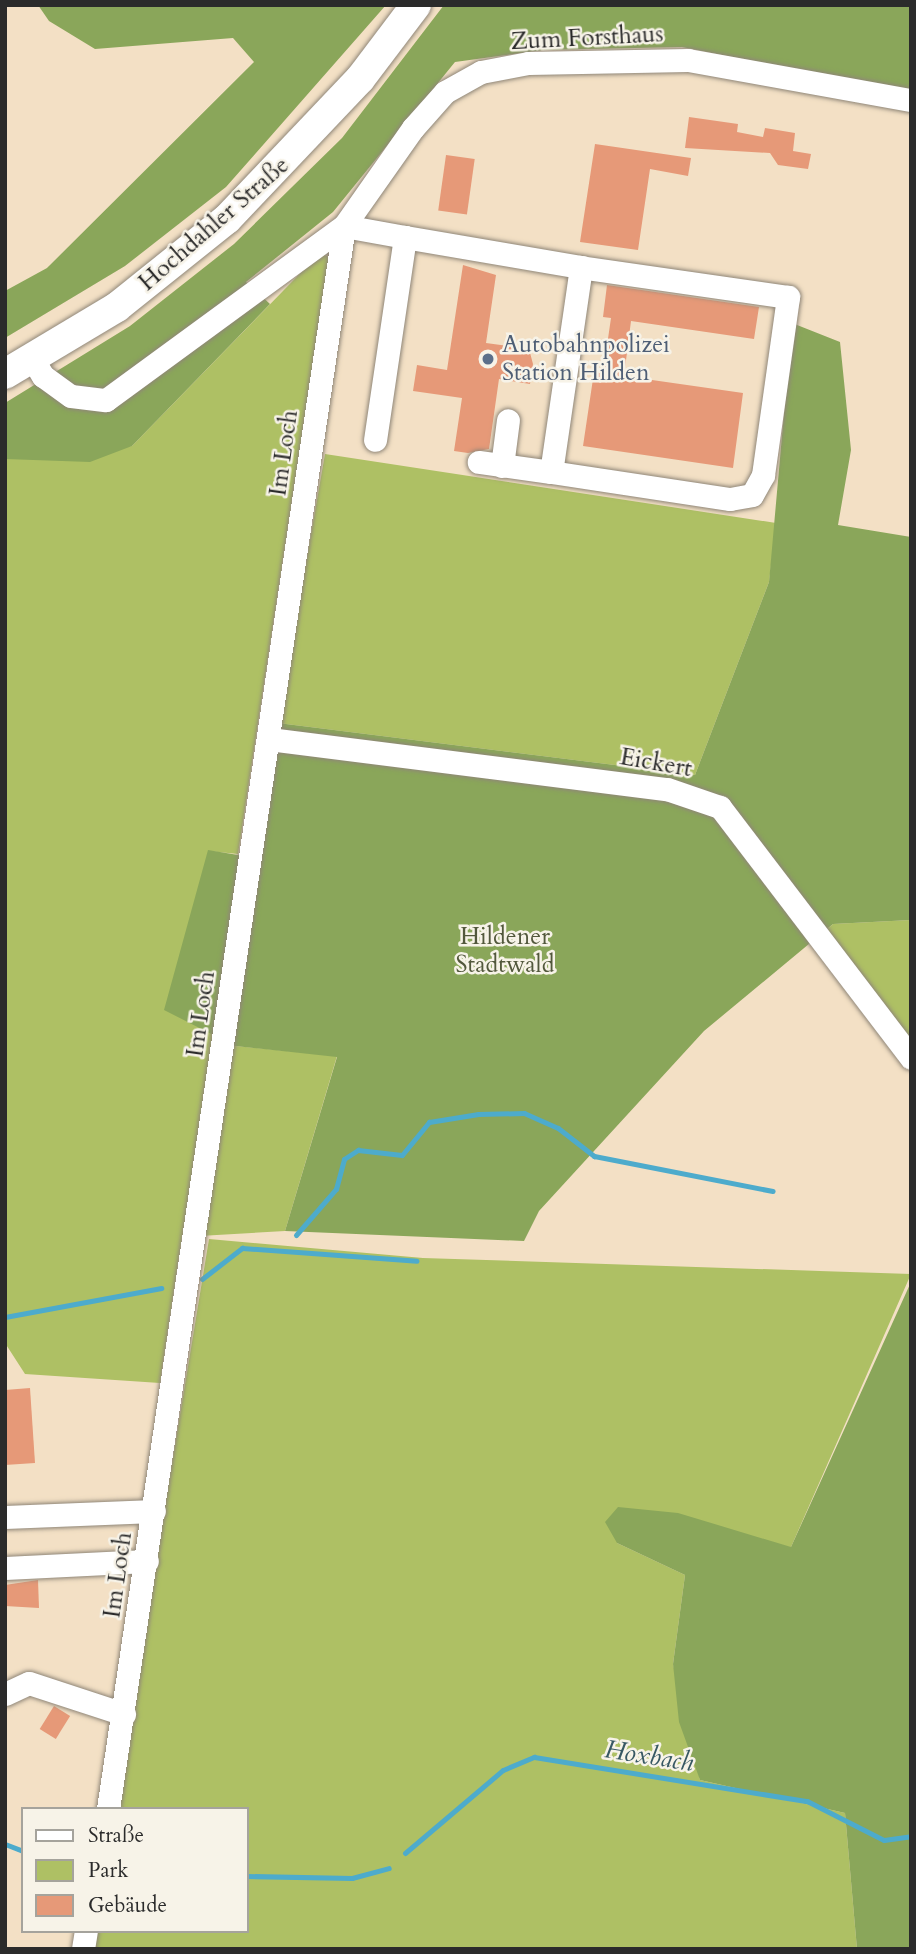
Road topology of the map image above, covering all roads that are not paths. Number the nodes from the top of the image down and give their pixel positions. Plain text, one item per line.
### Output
1 (416, 5) edge
2 (911, 100) edge
3 (344, 226) junction
4 (405, 237) junction
5 (581, 267) junction
6 (32, 358) junction
7 (5, 374) edge
8 (508, 420) dead end
9 (375, 440) dead end
10 (551, 472) junction
11 (269, 738) junction
12 (911, 1058) edge
13 (154, 1511) junction
14 (5, 1517) edge
15 (147, 1561) junction
16 (5, 1568) edge
17 (5, 1694) edge
18 (124, 1714) junction
19 (108, 1807) edge

1 - 6 main road, Hochdahler Straße
2 - 3 street, Zum Forsthaus
3 - 4 street
3 - 6 street, Zum Forsthaus
3 - 11 street, Im Loch
4 - 5 street
4 - 9 street
5 - 10 street
5 - 10 street
6 - 7 main road, Hochdahler Straße
8 - 10 street
11 - 12 street, Eickert
11 - 13 street, Im Loch
13 - 14 street
13 - 15 street, Im Loch
15 - 16 street
15 - 18 street, Im Loch
17 - 18 street
18 - 19 street, Im Loch

